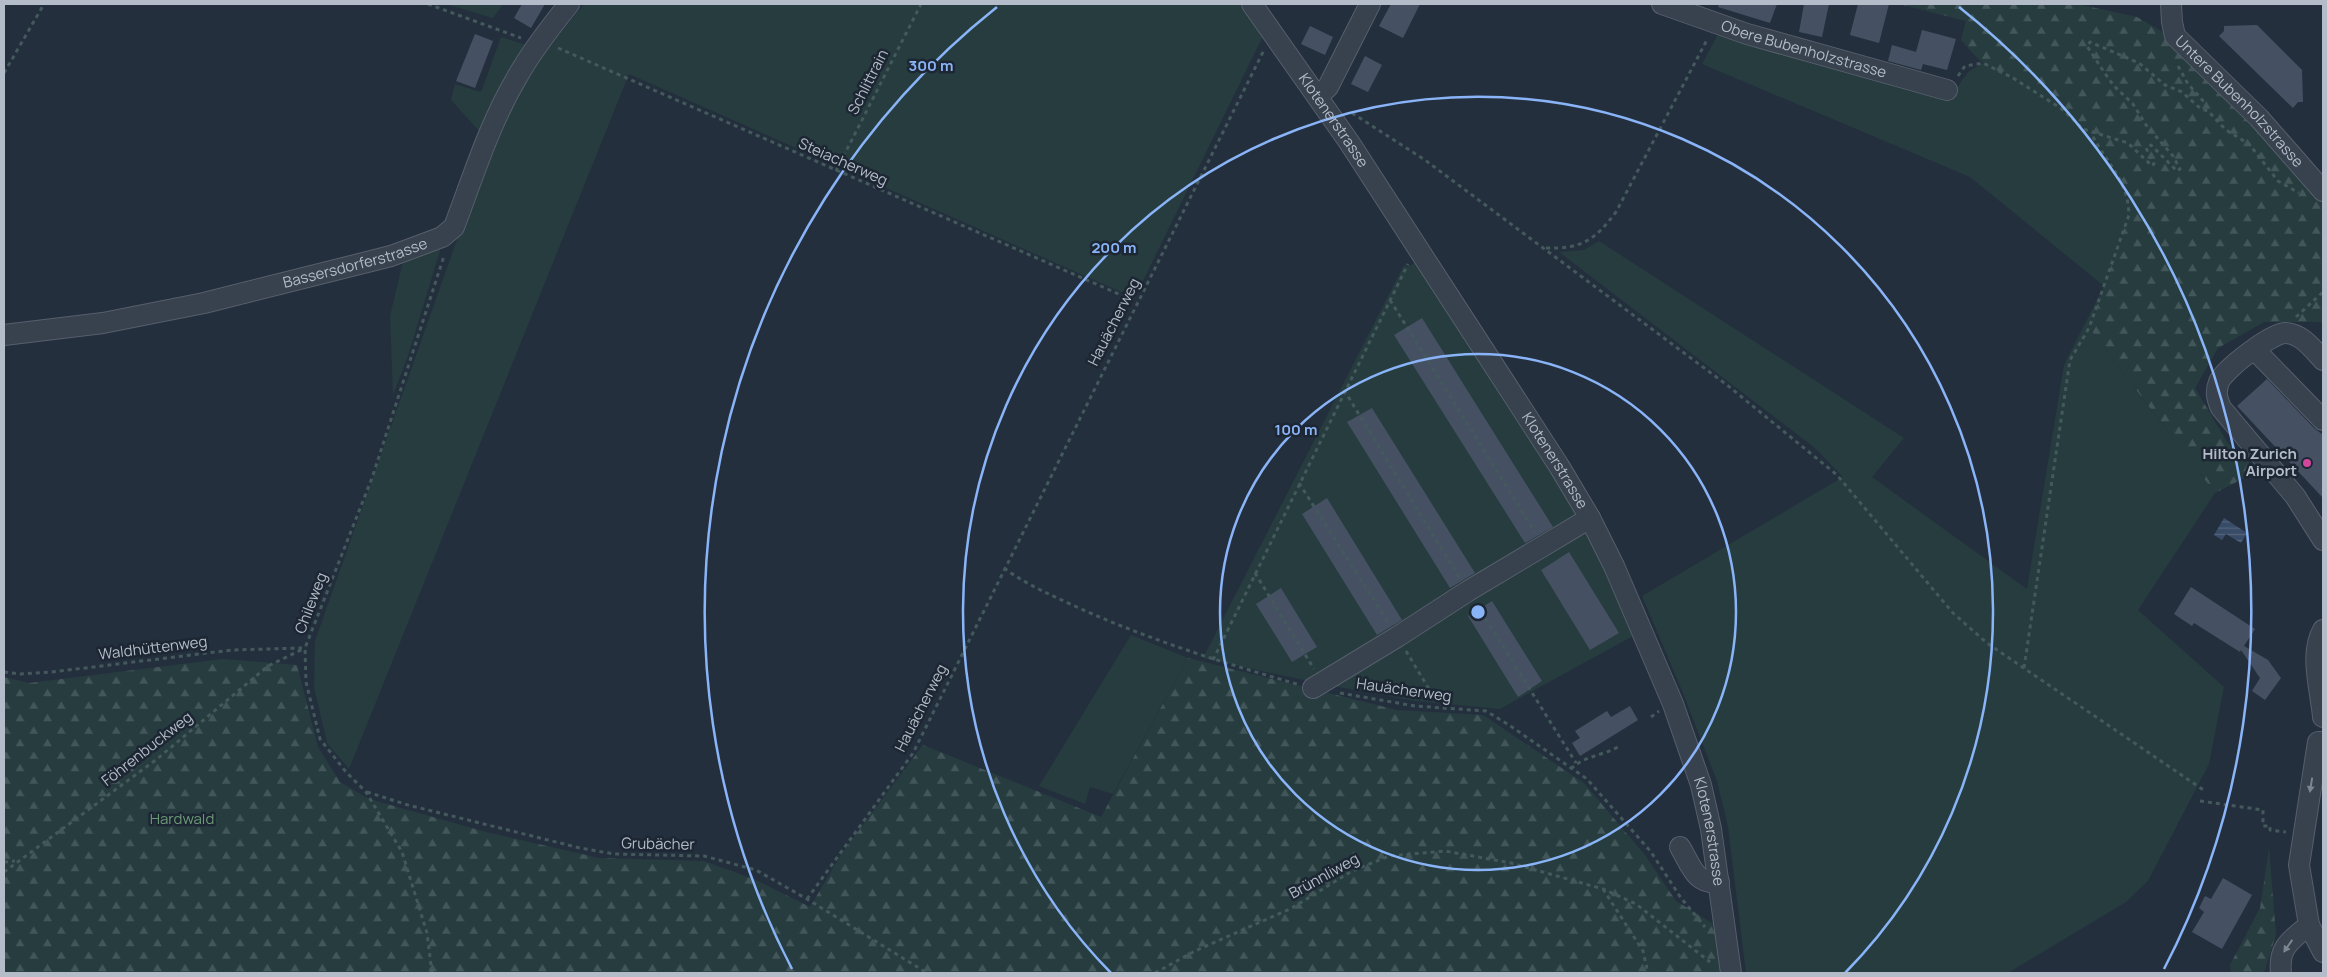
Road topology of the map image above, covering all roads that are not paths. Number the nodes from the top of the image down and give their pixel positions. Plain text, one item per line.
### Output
1 (569, 4) edge
2 (1252, 4) edge
3 (1370, 4) edge
4 (1662, 4) edge
5 (2171, 4) edge
6 (1947, 90) road end
7 (1318, 96) junction
8 (2315, 194) edge
9 (4, 335) edge
10 (2254, 350) junction
11 (2323, 360) edge
12 (2323, 420) edge
13 (1590, 518) junction
14 (2323, 540) edge
15 (2323, 630) edge
16 (1317, 685) road end
17 (2323, 717) edge
18 (2323, 742) edge
19 (1680, 847) dead end
20 (1719, 882) junction
21 (2309, 925) junction
22 (2323, 952) edge
23 (1724, 970) edge
24 (2281, 973) edge

1 - 9 street, Bassersdorferstrasse
2 - 7 street, Klotenerstrasse
3 - 7 street
4 - 6 street, Obere Bubenholzstrasse
5 - 8 street, Untere Bubenholzstrasse
7 - 13 street, Klotenerstrasse
10 - 11 street
10 - 12 street
10 - 14 street
13 - 16 street
13 - 20 street, Klotenerstrasse
15 - 17 street
18 -> 21 street
19 - 20 street
20 - 23 street, Klotenerstrasse
21 - 22 street
21 -> 24 street

